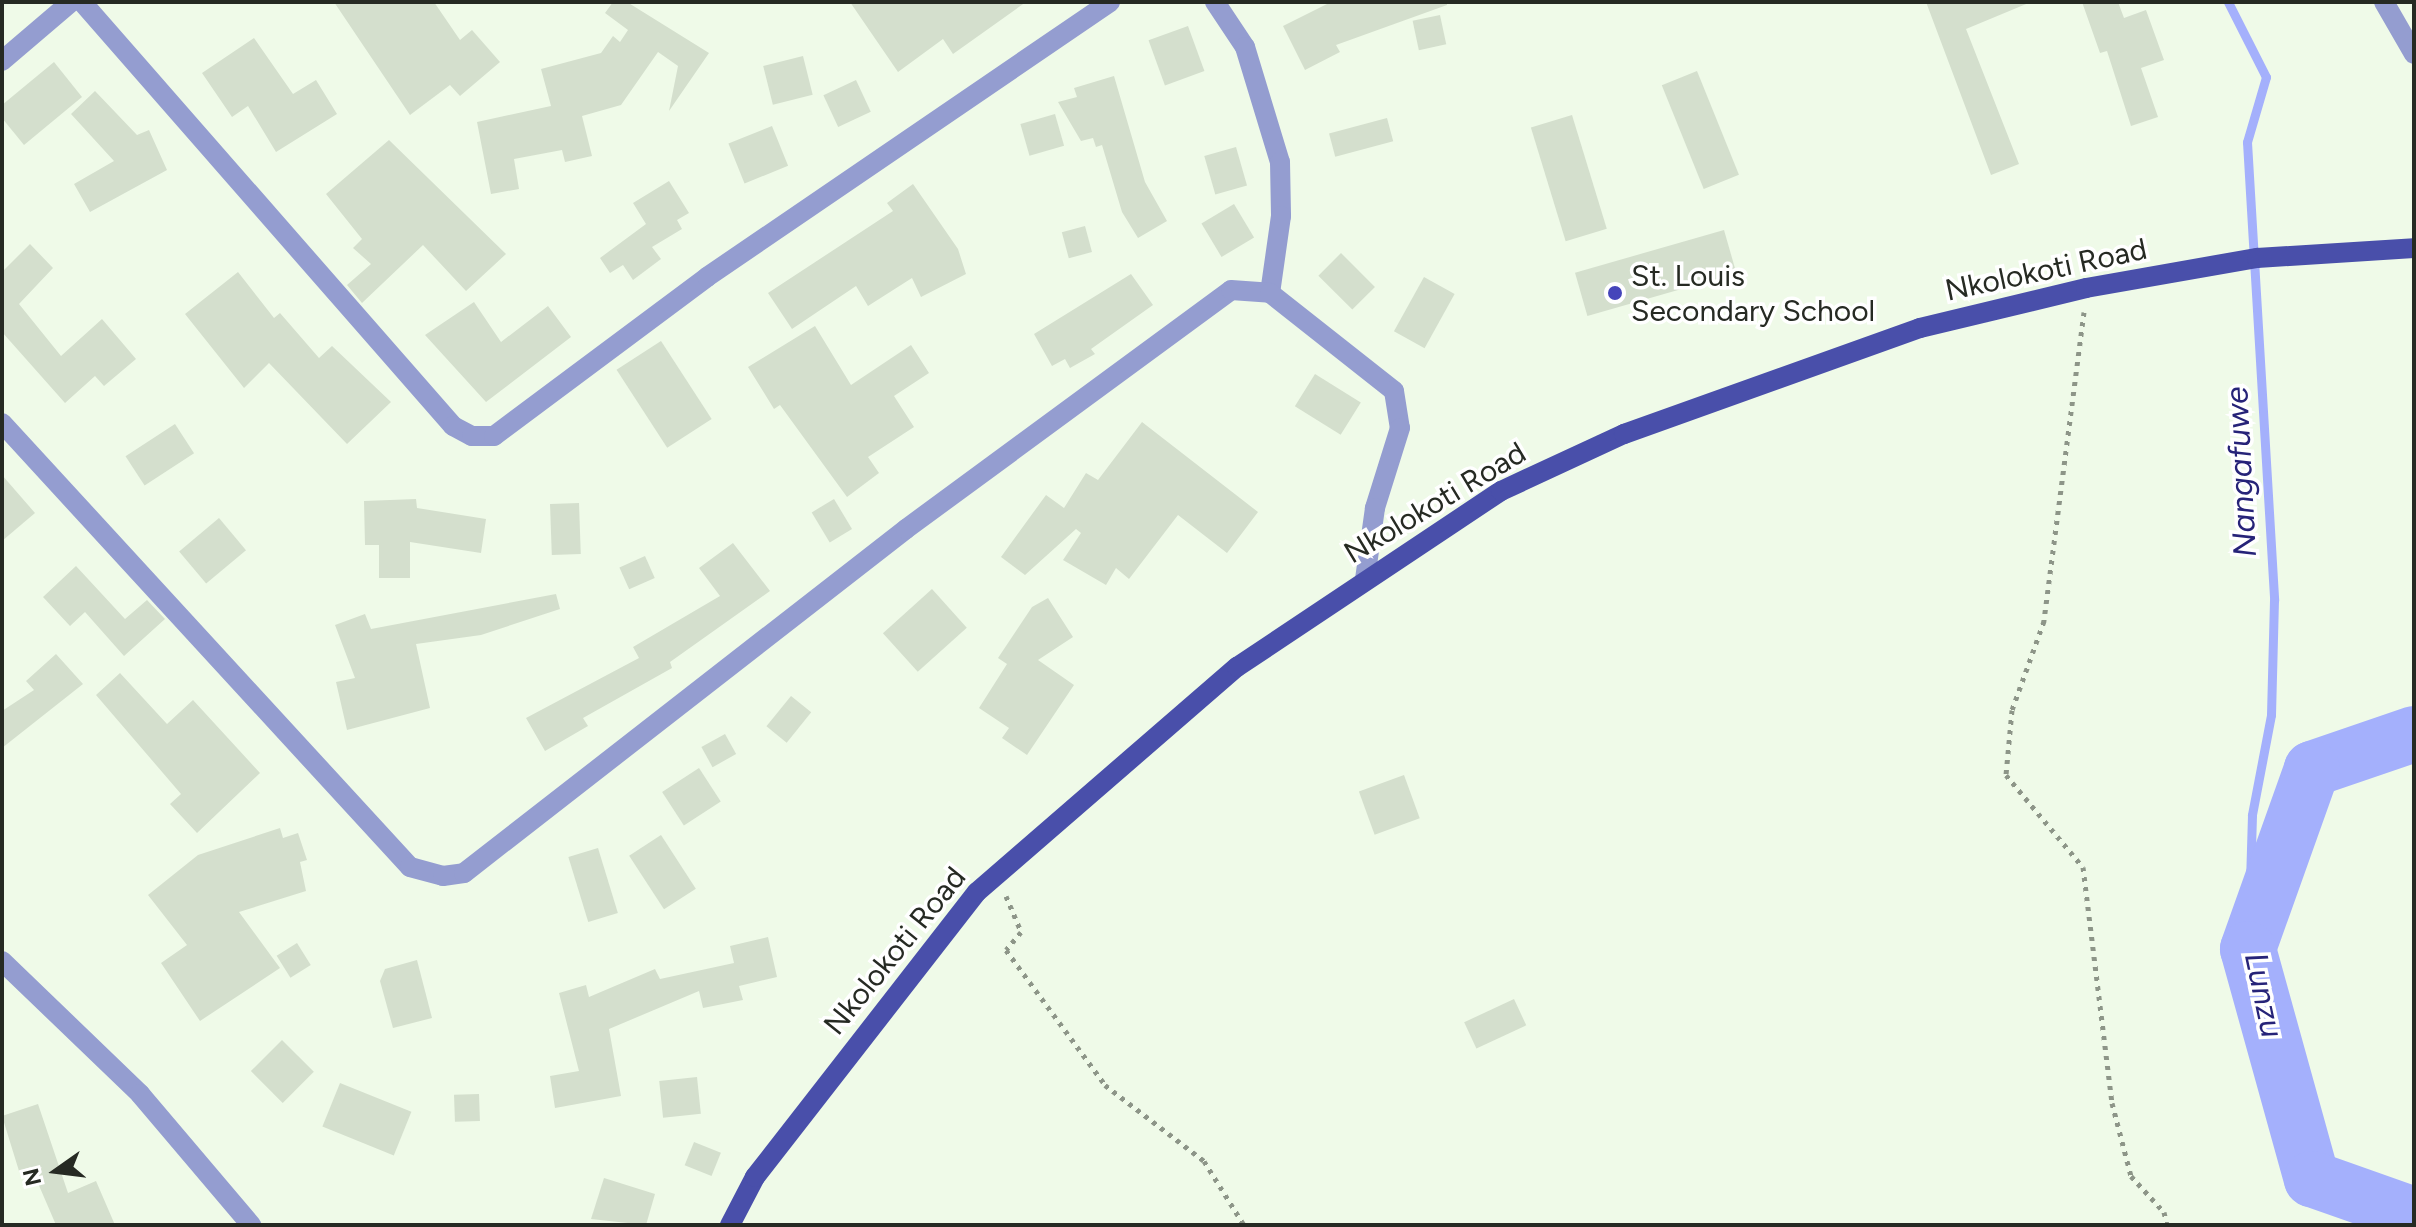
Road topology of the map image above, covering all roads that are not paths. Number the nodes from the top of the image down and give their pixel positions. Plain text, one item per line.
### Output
1 (71, 2) edge
2 (82, 2) edge
3 (1110, 2) edge
4 (1215, 2) edge
5 (2384, 2) edge
6 (2414, 54) edge
7 (2, 61) edge
8 (2414, 248) edge
9 (1270, 293) junction
10 (2, 423) edge
11 (1365, 579) junction
12 (2, 961) edge
13 (251, 1225) edge
14 (730, 1225) edge

1 - 7 street
2 - 3 street
4 - 9 street
5 - 6 street
8 - 11 main road, Nkolokoti Road
9 - 10 street
9 - 11 street
11 - 14 main road, Nkolokoti Road
12 - 13 street

